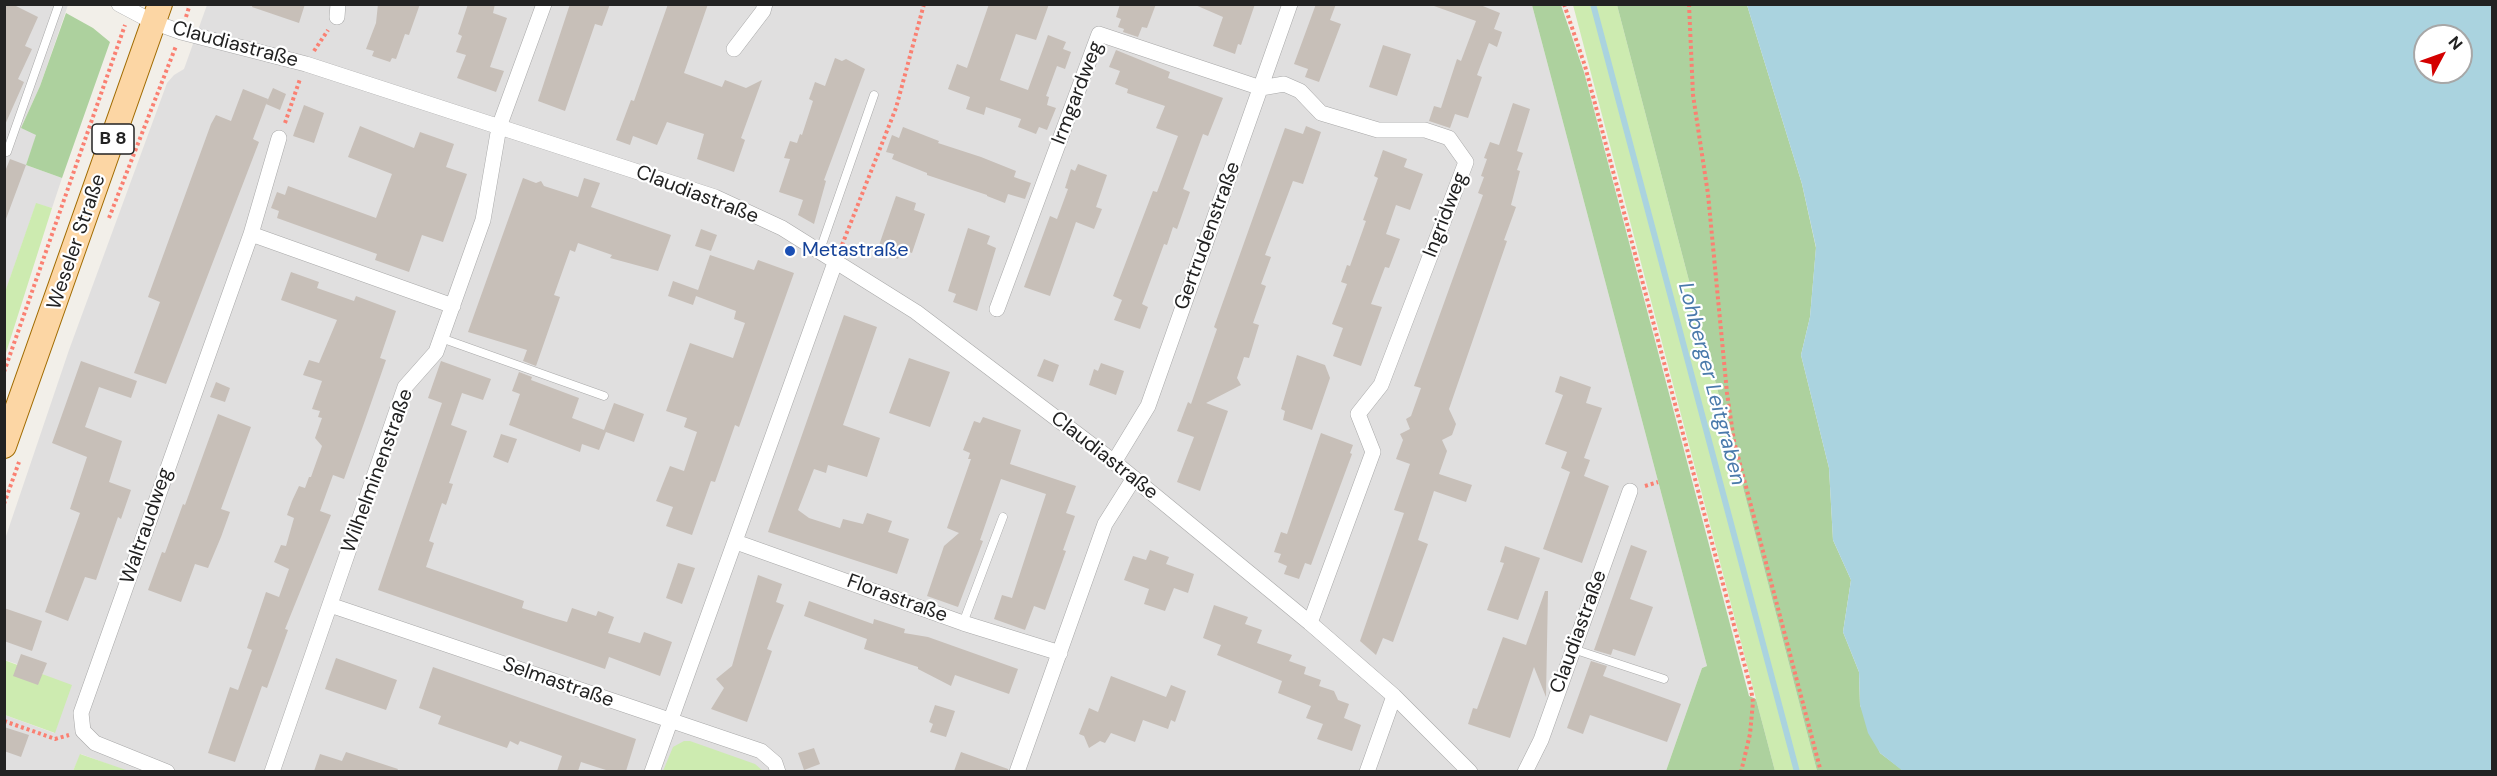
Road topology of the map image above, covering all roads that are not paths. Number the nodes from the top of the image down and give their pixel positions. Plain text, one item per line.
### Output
1 (59, 4) edge
2 (544, 4) edge
3 (765, 4) edge
4 (1290, 4) edge
5 (124, 7) edge
6 (156, 14) edge
7 (734, 49) dead end
8 (1261, 88) junction
9 (874, 95) dead end
10 (499, 128) junction
11 (279, 138) road end
12 (4, 151) edge
13 (251, 234) junction
14 (819, 250) junction
15 (836, 260) junction
16 (453, 306) junction
17 (997, 309) dead end
18 (441, 338) junction
19 (604, 396) dead end
20 (4, 446) edge
21 (1113, 462) junction
22 (1134, 478) junction
23 (1630, 491) dead end
24 (1003, 516) dead end
25 (736, 542) junction
26 (330, 605) junction
27 (963, 623) junction
28 (1310, 623) junction
29 (1573, 649) junction
30 (1059, 653) junction
31 (1664, 679) dead end
32 (1394, 696) junction
33 (670, 721) junction
34 (167, 771) edge
35 (272, 771) edge
36 (652, 771) edge
37 (778, 771) edge
38 (1017, 771) edge
39 (1367, 771) edge
40 (1470, 771) edge
41 (1525, 771) edge

1 - 12 lane
2 - 10 street, Wilhelminenstraße
3 - 7 street
4 - 8 street, Gertrudenstraße
5 - 6 street, Claudiastraße
6 - 10 street, Claudiastraße
6 - 20 main road, Weseler Straße / B 8
8 - 17 street, Irmgardweg
8 - 21 street, Gertrudenstraße
8 - 28 street, Ingridweg
9 - 14 lane
10 - 14 street, Claudiastraße
10 - 16 street, Wilhelminenstraße
11 - 13 street, Waltraudweg
13 - 16 street
13 - 34 street, Waltraudweg
14 - 15 street, Claudiastraße
15 - 21 street, Claudiastraße
15 - 25 street
16 - 18 street, Wilhelminenstraße
18 - 19 lane
18 - 26 street, Wilhelminenstraße
21 - 22 street, Claudiastraße
22 - 28 street, Claudiastraße
22 - 30 street
23 - 29 street, Claudiastraße
24 - 27 lane
25 - 27 street, Florastraße
25 - 33 street
26 - 33 street, Selmastraße
26 - 35 street, Wilhelminenstraße
27 - 30 street, Florastraße
28 - 32 street, Claudiastraße
29 - 31 lane
29 - 41 street, Claudiastraße
30 - 38 street
32 - 39 street
32 - 40 street, Claudiastraße
33 - 36 street
33 - 37 street, Selmastraße

